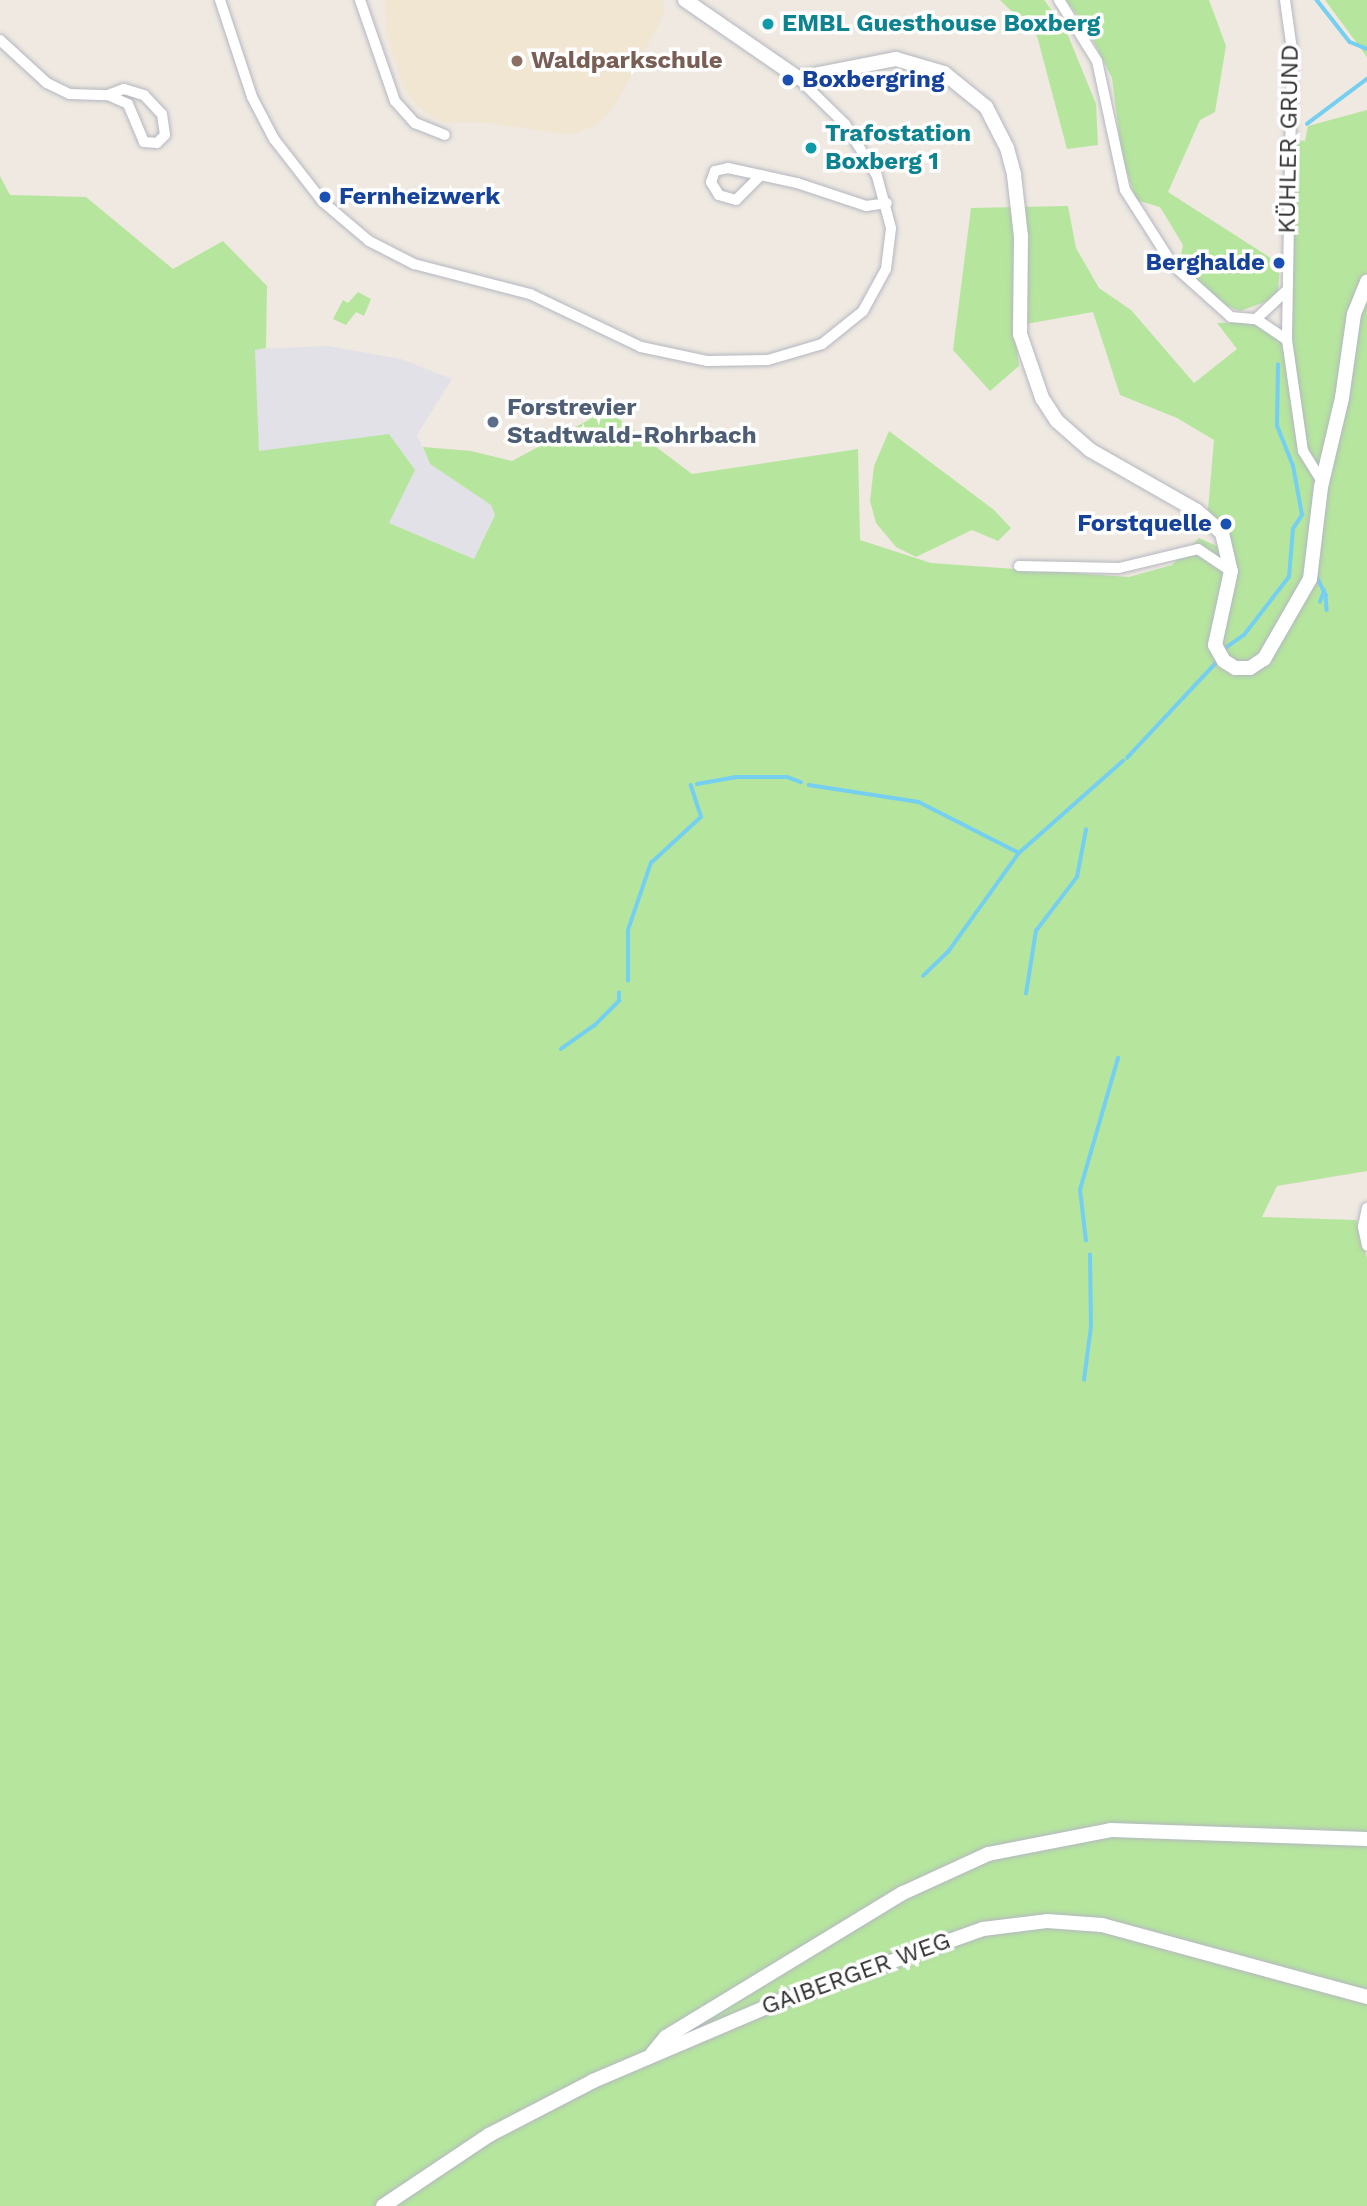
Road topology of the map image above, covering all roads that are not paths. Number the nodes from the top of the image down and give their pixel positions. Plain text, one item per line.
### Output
1 (220, 0) edge
2 (359, 0) edge
3 (685, 0) edge
4 (1059, 0) edge
5 (1285, 0) edge
6 (0, 40) edge
7 (798, 78) junction
8 (108, 95) junction
9 (445, 135) dead end
10 (761, 175) dead end
11 (887, 203) junction
12 (1367, 282) edge
13 (1285, 292) junction
14 (1256, 318) junction
15 (1287, 340) junction
16 (1322, 482) junction
17 (1019, 566) dead end
18 (1231, 571) junction
19 (1367, 1208) edge
20 (1367, 1246) edge
21 (1367, 1839) edge
22 (1367, 1997) edge
23 (651, 2055) junction
24 (383, 2206) edge

1 - 11 street
2 - 9 street
3 - 7 street
4 - 14 street
5 - 13 street, KÜHLER GRUND
6 - 8 street
7 - 11 street
7 - 18 street
8 - 8 street
10 - 11 street
12 - 16 street
13 - 14 street
13 - 15 street, KÜHLER GRUND
14 - 15 street
15 - 16 street, KÜHLER GRUND
16 - 18 street
17 - 18 street
19 - 20 street
21 - 23 street
22 - 23 street, GAIBERGER WEG
23 - 24 street, GAIBERGER WEG

